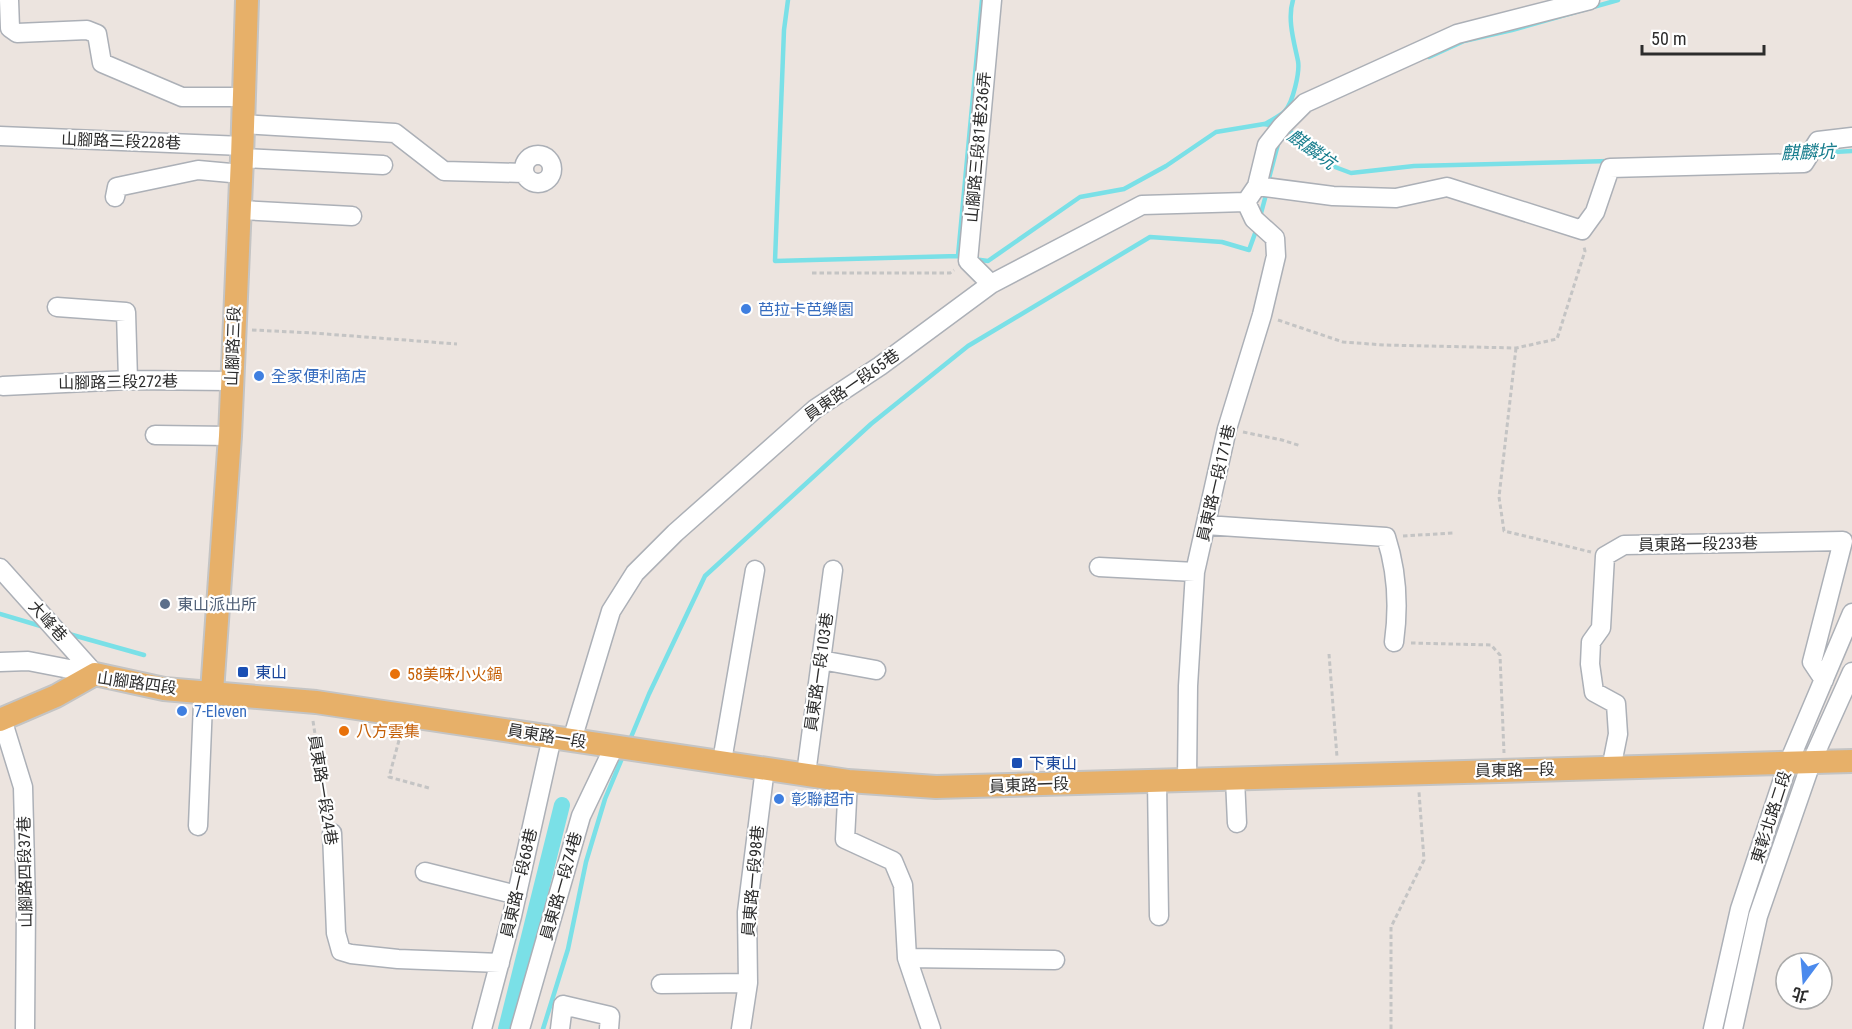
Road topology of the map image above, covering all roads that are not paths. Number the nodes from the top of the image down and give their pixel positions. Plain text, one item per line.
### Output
1 (9, 0) edge
2 (247, 0) edge
3 (992, 0) edge
4 (1590, 0) edge
5 (243, 97) junction
6 (0, 136) edge
7 (1852, 137) edge
8 (242, 150) junction
9 (383, 165) dead end
10 (524, 173) dead end
11 (1257, 186) junction
12 (115, 197) dead end
13 (1246, 202) junction
14 (240, 210) junction
15 (352, 216) dead end
16 (991, 284) junction
17 (57, 307) dead end
18 (128, 380) junction
19 (232, 381) junction
20 (3, 386) dead end
21 (156, 435) dead end
22 (230, 436) junction
23 (1206, 525) junction
24 (1099, 567) dead end
25 (755, 570) dead end
26 (832, 570) dead end
27 (2, 572) edge
28 (1195, 572) junction
29 (1852, 613) edge
30 (1394, 642) road end
31 (821, 660) junction
32 (0, 662) edge
33 (876, 670) dead end
34 (1852, 672) edge
35 (95, 674) junction
36 (1824, 680) junction
37 (212, 692) junction
38 (1, 720) edge
39 (562, 738) junction
40 (614, 747) junction
41 (722, 761) junction
42 (1852, 762) edge
43 (1811, 763) junction
44 (1788, 764) junction
45 (765, 768) junction
46 (1611, 769) junction
47 (806, 774) junction
48 (1235, 779) junction
49 (1187, 780) junction
50 (848, 781) junction
51 (1156, 781) junction
52 (1238, 823) dead end
53 (198, 826) dead end
54 (332, 833) road end
55 (425, 872) dead end
56 (517, 895) junction
57 (1159, 916) dead end
58 (907, 958) junction
59 (1055, 960) dead end
60 (500, 963) junction
61 (748, 983) junction
62 (661, 984) dead end
63 (525, 1028) edge
64 (25, 1029) edge
65 (482, 1029) edge
66 (560, 1029) edge
67 (609, 1029) edge
68 (741, 1029) edge
69 (931, 1029) edge
70 (1713, 1029) edge
71 (1732, 1029) edge

1 - 5 street
2 - 5 main road, 山腳路三段
3 - 16 street, 山腳路三段81巷236弄
4 - 11 street
5 - 8 main road, 山腳路三段
6 - 8 street, 山腳路三段228巷
7 - 11 street
8 - 9 street
8 - 10 street
8 - 12 street
8 - 14 main road, 山腳路三段
11 - 13 street
13 - 16 street, 員東路一段65巷
13 - 23 street, 員東路一段171巷
14 - 15 street
14 - 19 main road, 山腳路三段
16 - 39 street, 員東路一段65巷
17 - 18 street
18 - 19 street, 山腳路三段272巷
18 - 20 street, 山腳路三段272巷
19 - 22 main road, 山腳路三段
21 - 22 street
22 - 37 main road, 山腳路三段
23 - 28 street, 員東路一段171巷
23 - 30 street
24 - 28 street
25 - 41 street
26 - 31 street, 員東路一段103巷
27 - 35 street, 大峰巷
28 - 49 street, 員東路一段171巷
29 - 36 street, 東彰北路二段
31 - 33 street
31 - 47 street, 員東路一段103巷
32 - 35 street
34 - 43 street, 東彰北路二段
35 - 37 main road, 山腳路四段
35 - 38 main road, 山腳路四段
36 - 44 street, 東彰北路二段
36 - 46 street, 員東路一段233巷
37 - 39 main road, 員東路一段
37 - 53 street
38 - 64 street, 山腳路四段37巷
39 - 40 main road, 員東路一段
39 - 56 street, 員東路一段68巷
40 - 41 main road, 員東路一段
40 - 63 street, 員東路一段74巷
41 - 45 main road, 員東路一段
42 - 43 main road, 員東路一段
43 - 44 main road, 員東路一段
43 - 71 street, 東彰北路二段
44 - 46 main road, 員東路一段
44 - 70 street, 東彰北路二段
45 - 47 main road, 員東路一段
45 - 61 street, 員東路一段98巷
46 - 48 main road, 員東路一段
47 - 50 main road, 員東路一段
48 - 49 main road, 員東路一段
48 - 52 street
49 - 51 main road, 員東路一段
50 - 51 main road, 員東路一段
50 - 58 street
51 - 57 street
54 - 60 street, 員東路一段24巷
55 - 56 street
56 - 60 street, 員東路一段68巷
58 - 59 street
58 - 69 street
60 - 65 street, 員東路一段68巷
61 - 62 street
61 - 68 street, 員東路一段98巷
66 - 67 street

